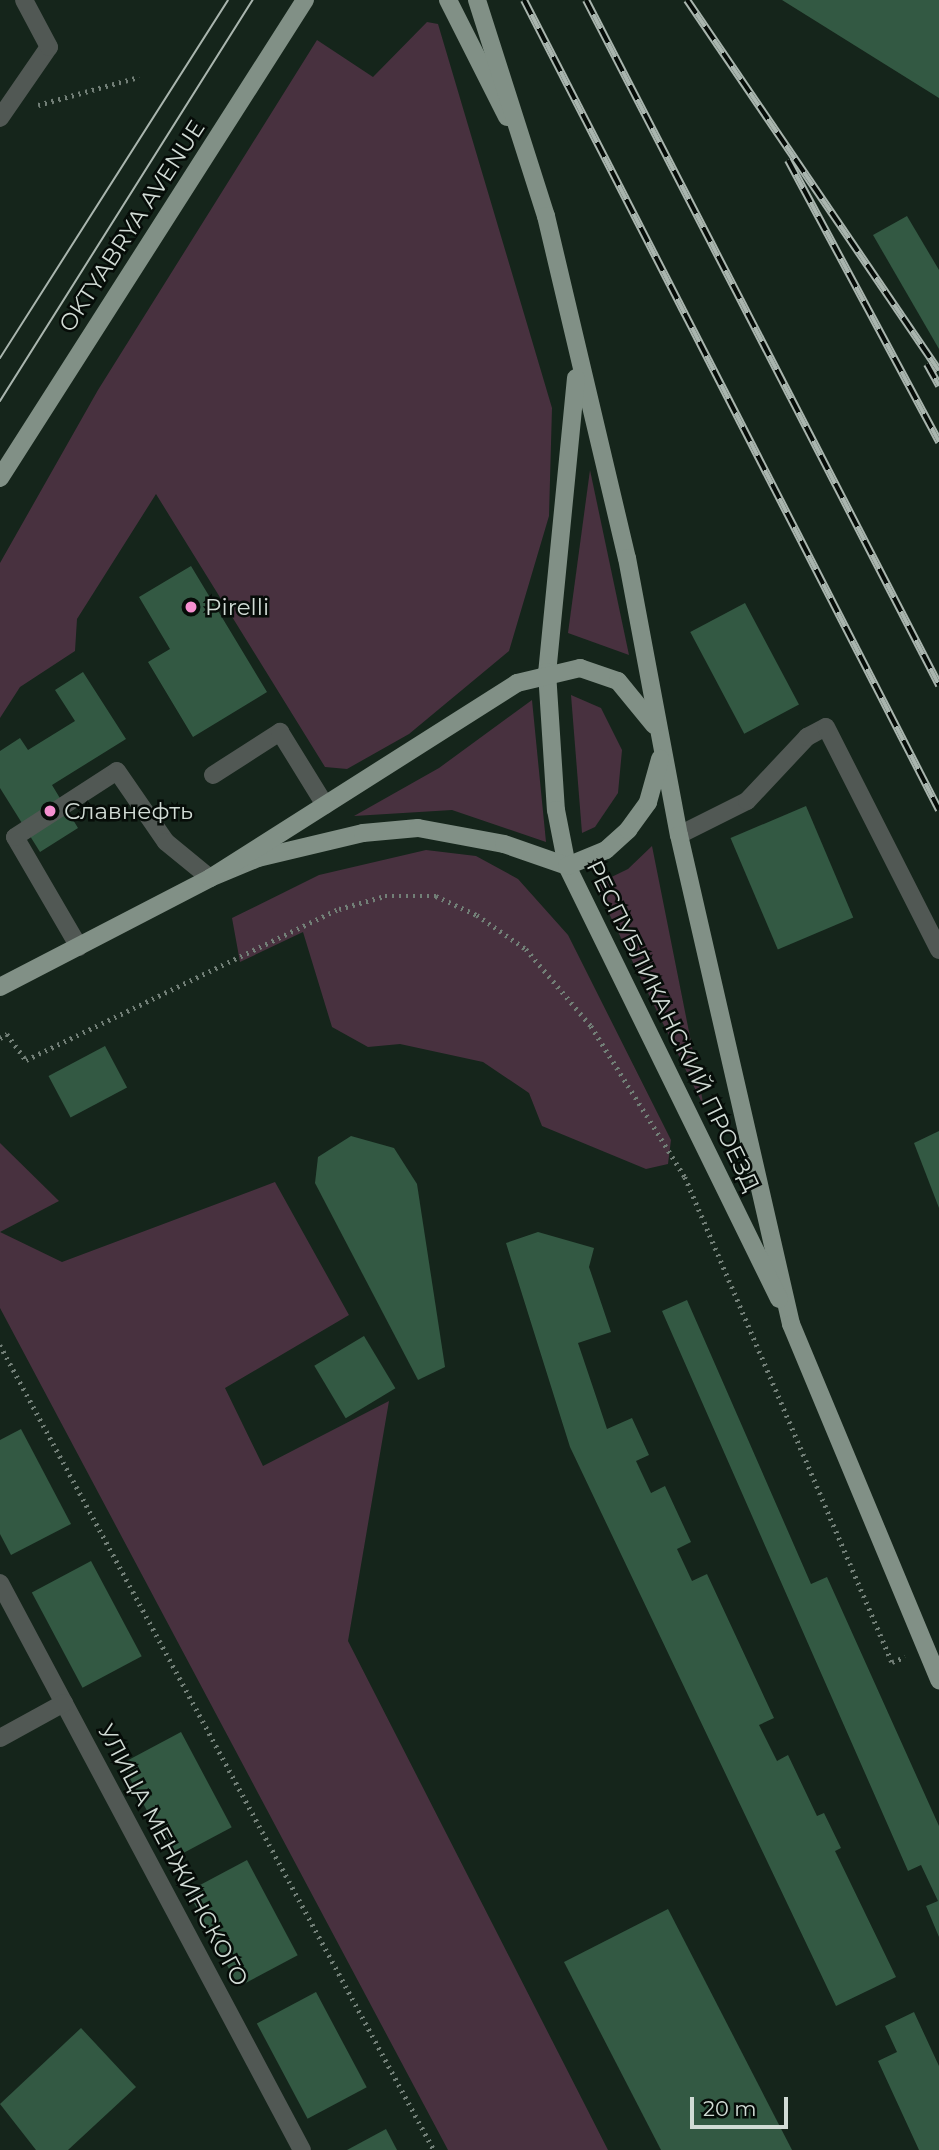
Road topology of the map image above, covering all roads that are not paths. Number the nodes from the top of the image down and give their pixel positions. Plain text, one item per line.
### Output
1 (24, 0) edge
2 (305, 0) edge
3 (448, 0) edge
4 (477, 0) edge
5 (1, 116) edge
6 (534, 171) junction
7 (577, 362) junction
8 (0, 478) edge
9 (547, 672) junction
10 (662, 744) junction
11 (213, 775) dead end
12 (325, 805) junction
13 (679, 835) junction
14 (567, 866) junction
15 (210, 878) junction
16 (79, 947) junction
17 (939, 950) edge
18 (0, 987) edge
19 (791, 1324) junction
20 (0, 1583) edge
21 (939, 1679) edge
22 (64, 1703) junction
23 (0, 1738) edge
24 (302, 2150) edge

1 - 5 street
2 - 8 main road, OKTYABRYA AVENUE
3 - 6 main road, РЕСПУБЛИКАНСКИЙ ПРОЕЗД
4 - 6 main road, РЕСПУБЛИКАНСКИЙ ПРОЕЗД
6 - 7 main road, РЕСПУБЛИКАНСКИЙ ПРОЕЗД
7 - 9 main road, РЕСПУБЛИКАНСКИЙ ПРОЕЗД
7 - 10 main road, РЕСПУБЛИКАНСКИЙ ПРОЕЗД
9 - 10 main road
9 - 12 main road
9 - 14 main road, РЕСПУБЛИКАНСКИЙ ПРОЕЗД
10 - 13 main road, РЕСПУБЛИКАНСКИЙ ПРОЕЗД
10 - 14 main road
11 - 12 street
12 - 15 main road
13 - 17 street
13 - 19 main road, РЕСПУБЛИКАНСКИЙ ПРОЕЗД
14 - 15 main road
14 - 19 main road, РЕСПУБЛИКАНСКИЙ ПРОЕЗД
15 - 16 main road
15 - 16 street
16 - 18 main road
19 - 21 main road, РЕСПУБЛИКАНСКИЙ ПРОЕЗД
20 - 22 street, УЛИЦА МЕНЖИНСКОГО
22 - 23 street
22 - 24 street, УЛИЦА МЕНЖИНСКОГО

